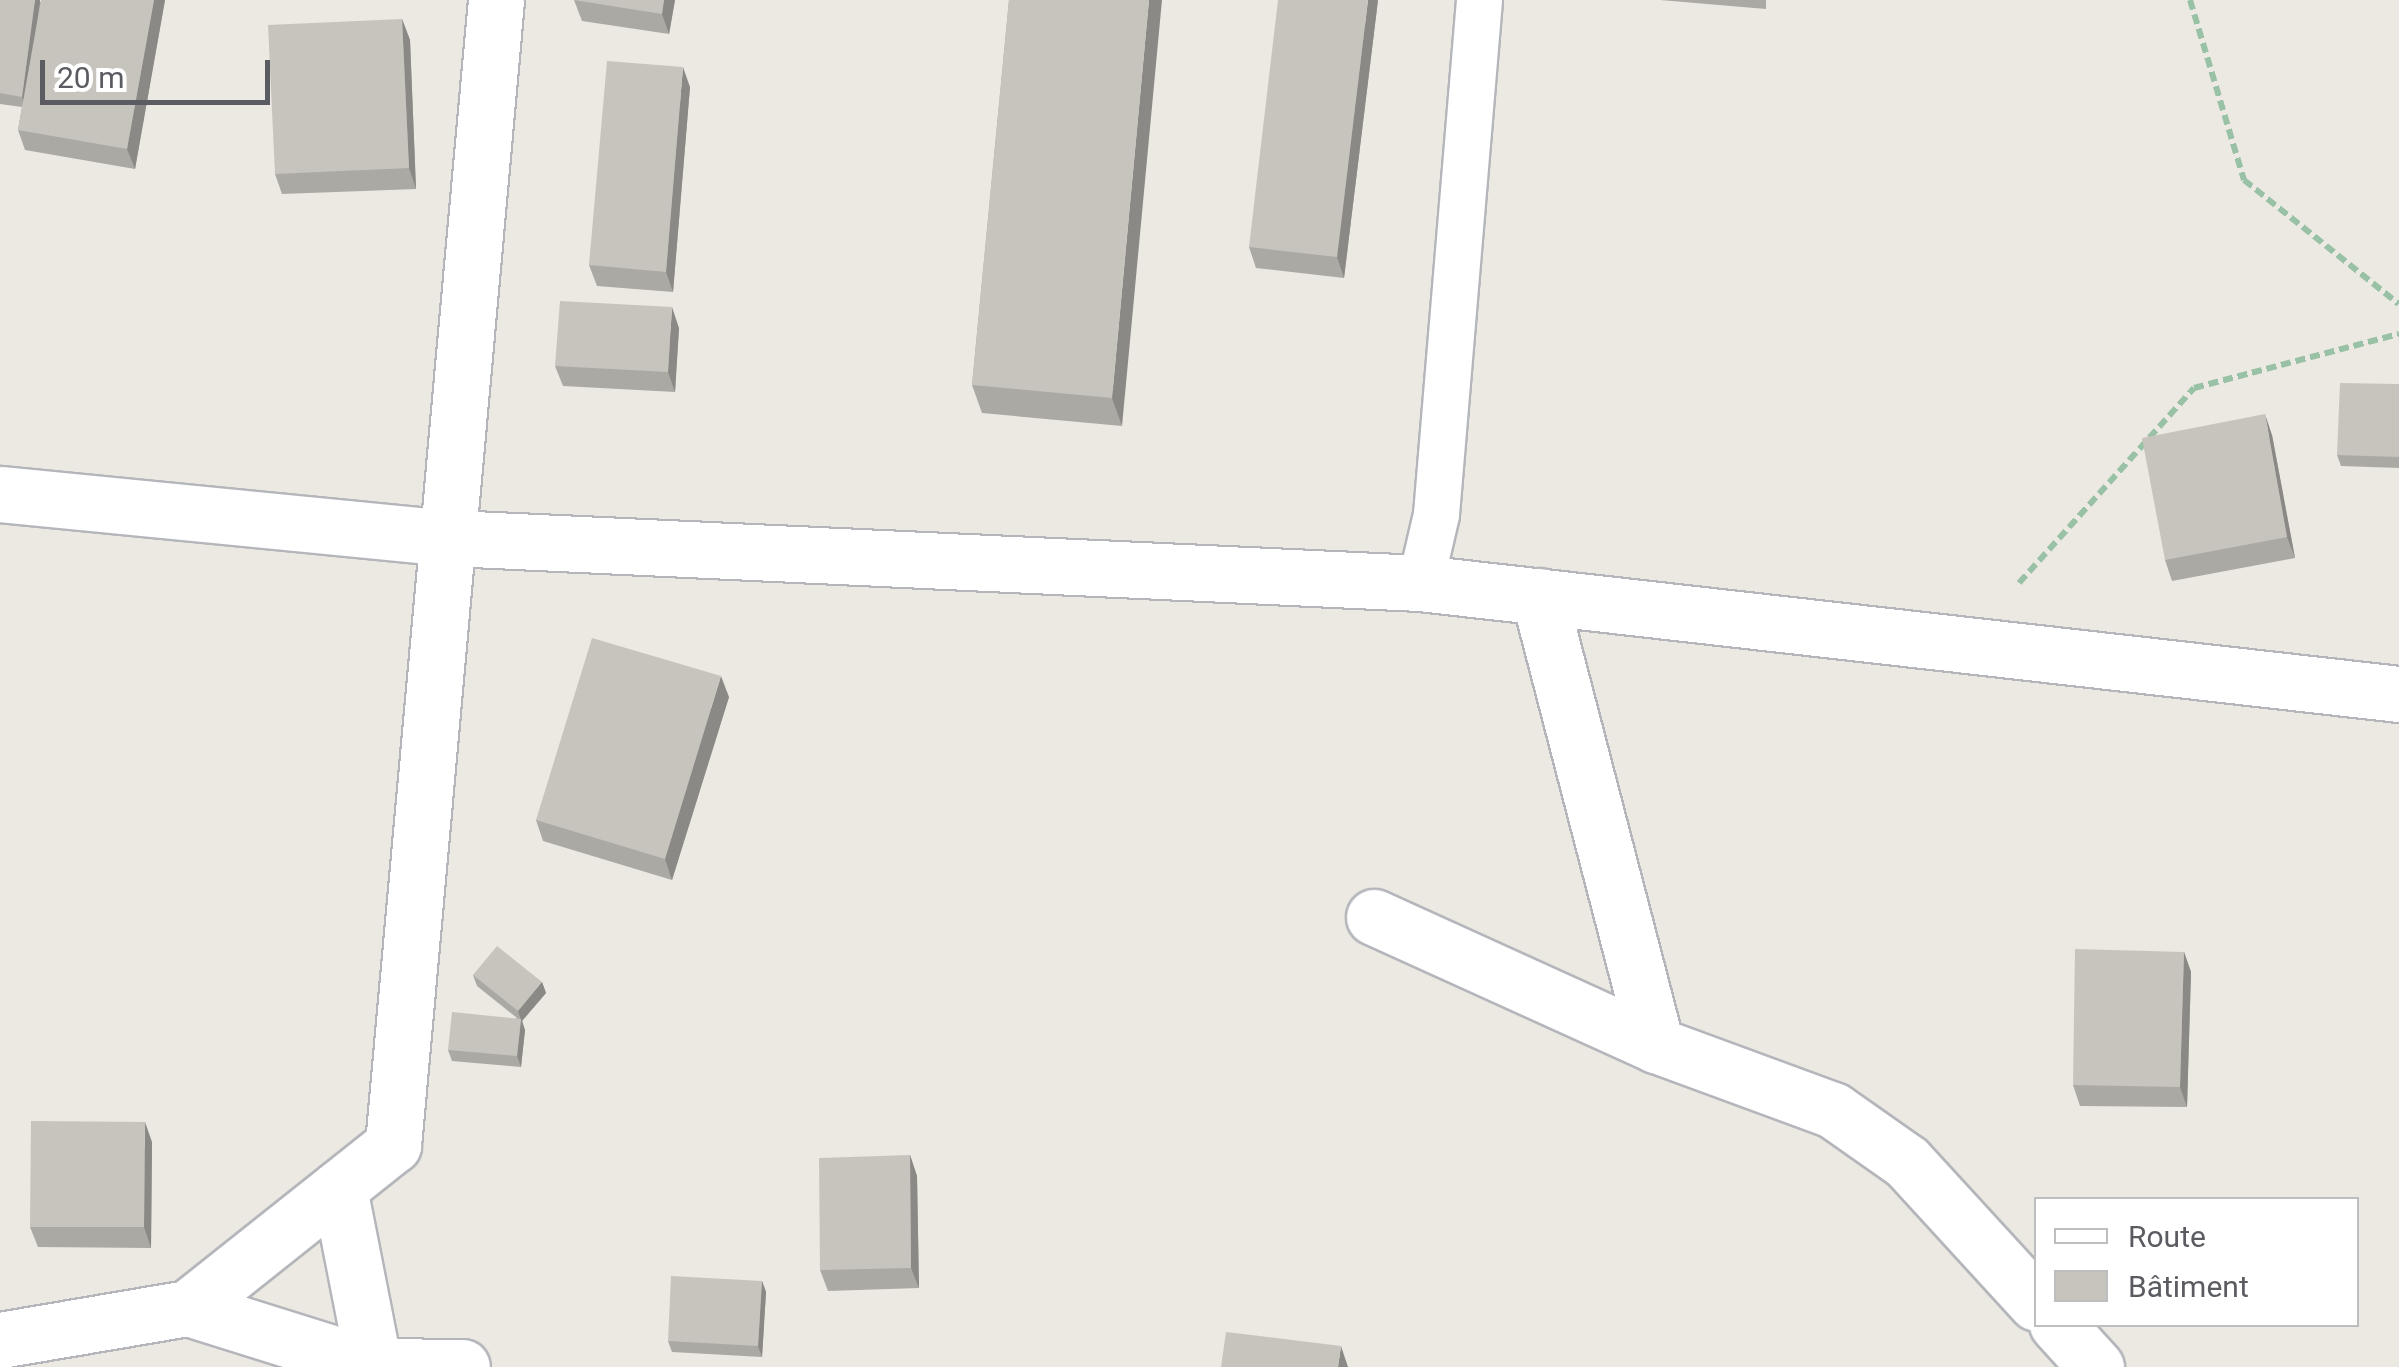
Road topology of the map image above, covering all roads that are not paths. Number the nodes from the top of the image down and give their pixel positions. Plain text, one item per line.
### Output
1 (496, 0) edge
2 (1479, 0) edge
3 (0, 494) edge
4 (452, 538) junction
5 (1420, 583) junction
6 (1538, 596) junction
7 (2399, 694) edge
8 (1374, 917) dead end
9 (1656, 1045) junction
10 (339, 1188) junction
11 (2034, 1300) edge
12 (188, 1308) junction
13 (2060, 1327) edge
14 (0, 1340) edge
15 (374, 1366) edge
16 (462, 1367) edge
17 (2096, 1367) edge

1 - 4 street
2 - 5 lane
3 - 4 street
4 - 5 street
4 - 10 street
5 - 6 street
6 - 7 street
6 - 9 street
8 - 9 street
9 - 11 street
10 - 12 street
10 - 15 street
12 - 14 street
12 - 15 street
13 - 17 street
15 - 16 street

